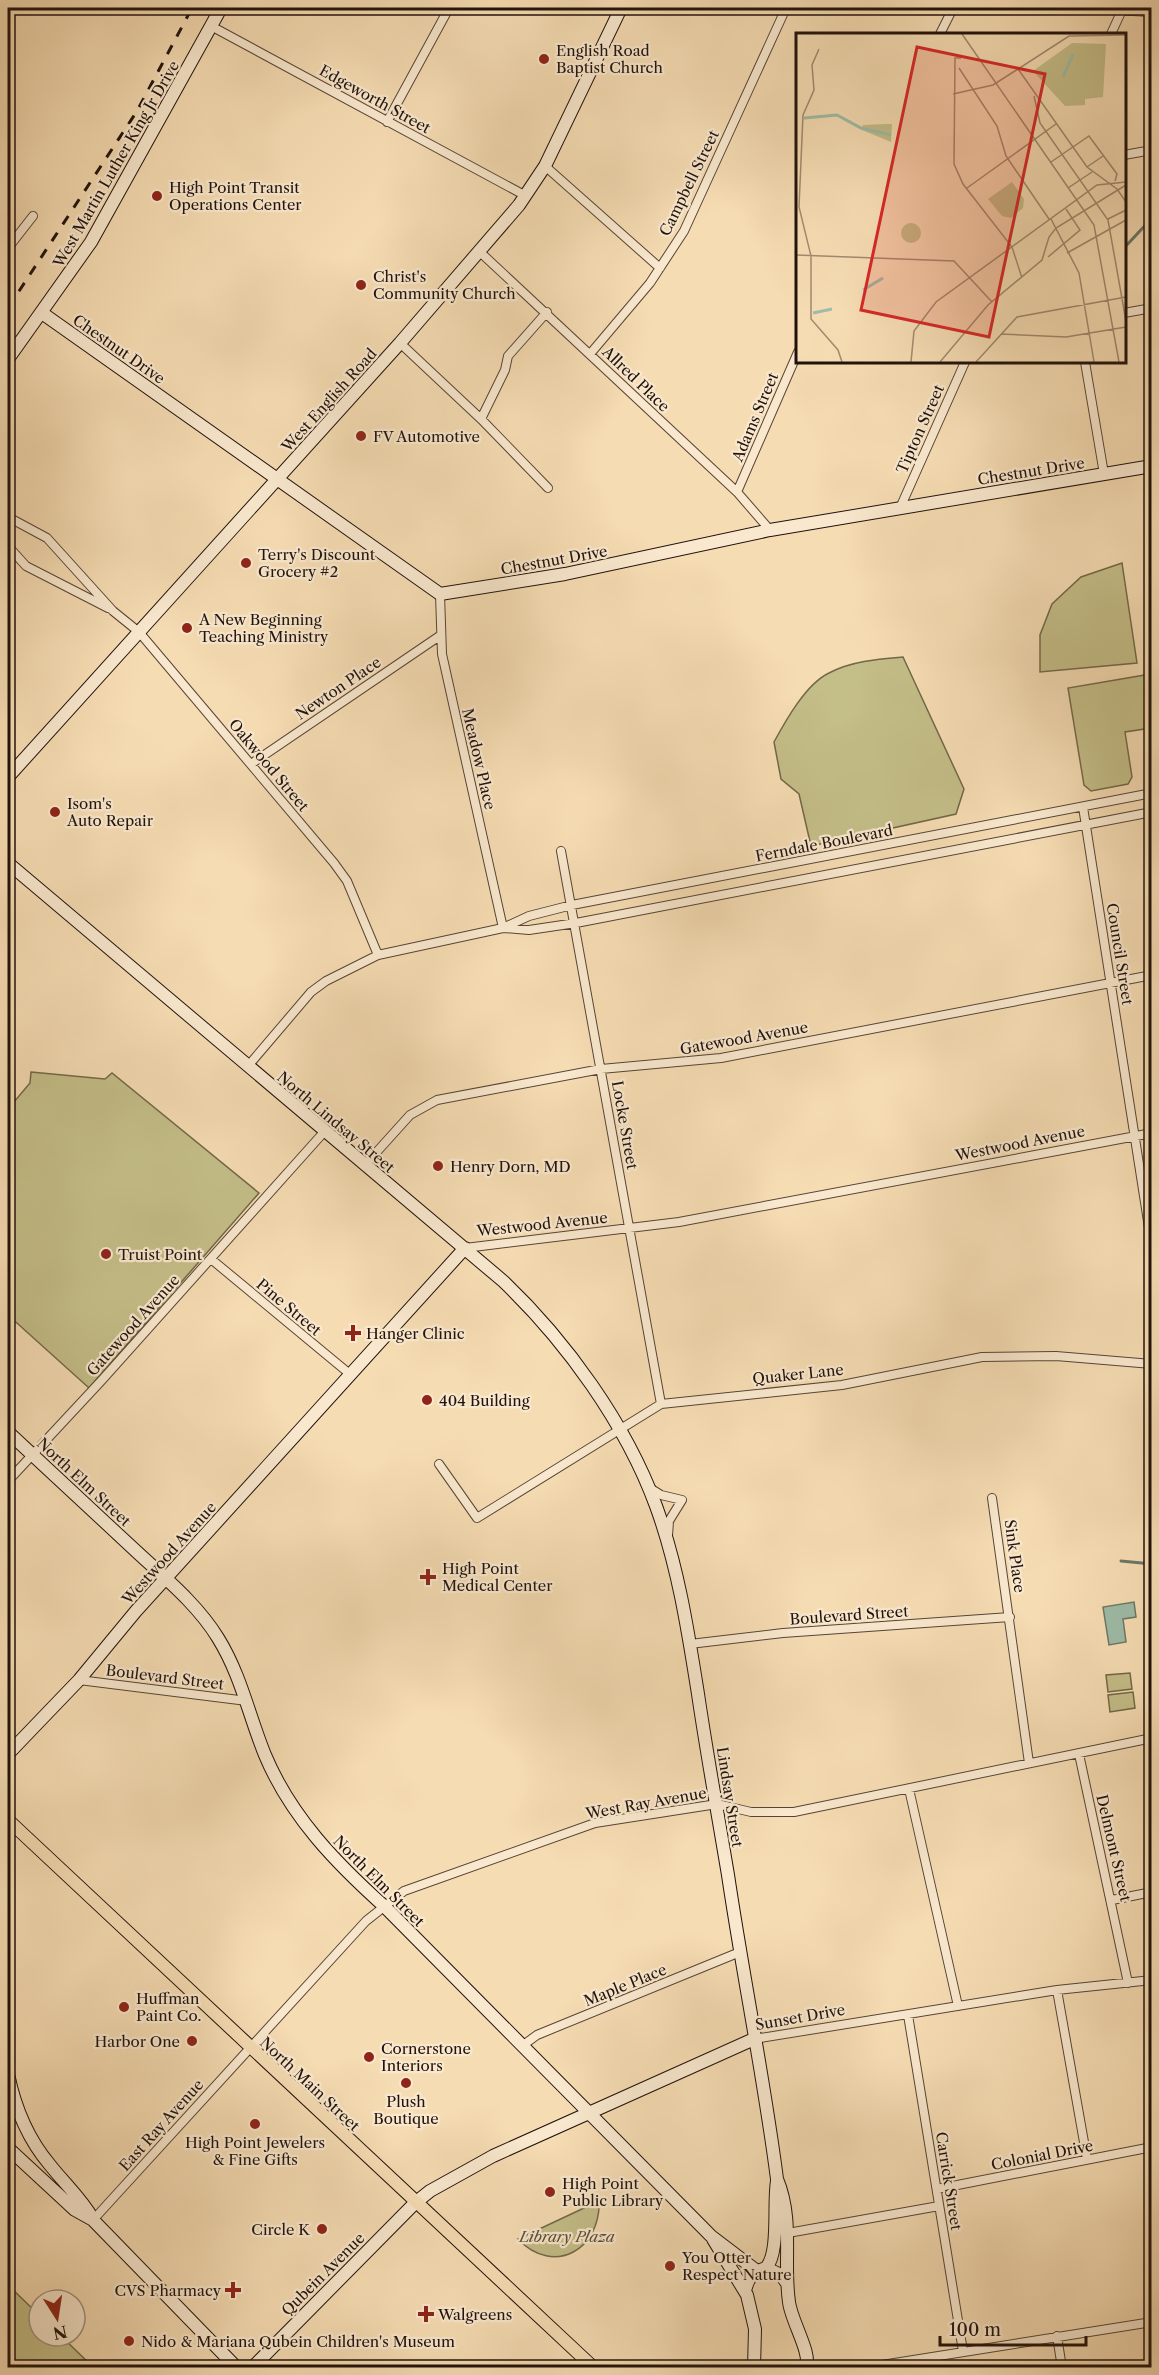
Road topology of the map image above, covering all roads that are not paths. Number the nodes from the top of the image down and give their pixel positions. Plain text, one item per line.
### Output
1 (221, 8) edge
2 (449, 8) edge
3 (621, 8) edge
4 (786, 8) edge
5 (953, 8) edge
6 (1075, 8) edge
7 (1106, 8) edge
8 (1122, 10) junction
9 (1152, 12) edge
10 (211, 26) junction
11 (940, 33) edge
12 (1111, 33) edge
13 (387, 122) junction
14 (1152, 150) edge
15 (1126, 155) edge
16 (545, 166) junction
17 (526, 196) junction
18 (33, 216) dead end
19 (8, 248) edge
20 (480, 252) junction
21 (660, 268) junction
22 (1152, 308) edge
23 (547, 312) junction
24 (42, 313) junction
25 (1126, 313) edge
26 (400, 343) junction
27 (590, 354) junction
28 (796, 357) edge
29 (8, 359) edge
30 (965, 363) edge
31 (1085, 363) edge
32 (481, 419) junction
33 (1152, 466) edge
34 (1104, 474) junction
35 (278, 478) junction
36 (548, 488) dead end
37 (737, 492) junction
38 (900, 508) junction
39 (8, 517) edge
40 (770, 530) junction
41 (8, 546) edge
42 (440, 594) junction
43 (113, 611) junction
44 (139, 632) junction
45 (441, 635) junction
46 (250, 764) junction
47 (8, 777) edge
48 (1152, 793) edge
49 (1083, 807) junction
50 (1152, 812) edge
51 (1086, 825) junction
52 (561, 851) dead end
53 (8, 863) edge
54 (572, 905) junction
55 (576, 923) junction
56 (503, 927) junction
57 (378, 955) junction
58 (1152, 975) edge
59 (1111, 983) junction
60 (248, 1066) junction
61 (601, 1069) junction
62 (324, 1131) junction
63 (1152, 1133) edge
64 (1134, 1136) junction
65 (364, 1166) junction
66 (629, 1228) junction
67 (1152, 1247) edge
68 (465, 1248) junction
69 (211, 1259) junction
70 (1152, 1364) edge
71 (351, 1375) junction
72 (661, 1404) junction
73 (618, 1429) junction
74 (8, 1432) edge
75 (32, 1454) junction
76 (439, 1464) dead end
77 (8, 1481) edge
78 (645, 1481) junction
79 (992, 1498) dead end
80 (668, 1539) junction
81 (165, 1578) junction
82 (1010, 1617) junction
83 (690, 1644) junction
84 (79, 1680) junction
85 (247, 1701) junction
86 (1152, 1738) edge
87 (8, 1754) edge
88 (1079, 1754) junction
89 (1029, 1763) junction
90 (909, 1789) junction
91 (717, 1804) junction
92 (8, 1820) edge
93 (1152, 1892) edge
94 (1112, 1900) junction
95 (385, 1907) junction
96 (740, 1952) junction
97 (1152, 1980) edge
98 (1128, 1983) junction
99 (1057, 1990) junction
100 (958, 2006) junction
101 (908, 2015) junction
102 (754, 2039) junction
103 (522, 2046) junction
104 (249, 2047) junction
105 (8, 2074) edge
106 (589, 2115) junction
107 (8, 2148) edge
108 (1150, 2148) edge
109 (1088, 2159) junction
110 (1152, 2159) edge
111 (777, 2179) junction
112 (937, 2189) junction
113 (415, 2203) junction
114 (939, 2206) junction
115 (93, 2220) junction
116 (788, 2233) junction
117 (711, 2236) junction
118 (761, 2270) junction
119 (786, 2282) junction
120 (746, 2293) junction
121 (1152, 2322) edge
122 (1057, 2336) junction
123 (963, 2351) junction
124 (809, 2366) edge
125 (237, 2367) edge
126 (252, 2367) edge
127 (594, 2367) edge
128 (753, 2367) edge
129 (863, 2367) edge
130 (1062, 2367) edge

1 - 10 main road, West Martin Luther King Jr Drive
2 - 13 street
3 - 16 main road, West English Road
4 - 21 street, Campbell Street
5 - 11 street
6 - 7 street
7 - 8 street
8 - 9 street
8 - 12 street
10 - 13 street, Edgeworth Street
10 - 24 main road, West Martin Luther King Jr Drive
13 - 17 street, Edgeworth Street
14 - 15 street
16 - 17 main road, West English Road
16 - 21 street
17 - 20 main road, West English Road
18 - 19 street
20 - 23 street, Allred Place
20 - 26 main road, West English Road
21 - 27 street, Campbell Street
22 - 25 street
23 - 27 street, Allred Place
23 - 32 street
24 - 29 main road, West Martin Luther King Jr Drive
24 - 35 main road, Chestnut Drive
26 - 32 street
26 - 35 main road, West English Road
27 - 37 street, Allred Place
28 - 37 street, Adams Street
30 - 38 street, Tipton Street
31 - 34 street
32 - 36 street
33 - 34 main road, Chestnut Drive
34 - 38 main road, Chestnut Drive
35 - 42 main road, Chestnut Drive
35 - 44 main road, West English Road
37 - 40 street, Allred Place
38 - 40 main road, Chestnut Drive
39 - 43 street, Oakwood Street
40 - 42 main road, Chestnut Drive
41 - 43 street, Oakwood Street
42 - 45 street, Meadow Place
43 - 44 street, Oakwood Street
44 - 46 street, Oakwood Street
44 - 47 main road, West English Road
45 - 46 street, Newton Place
45 - 56 street, Meadow Place
46 - 57 street, Oakwood Street
48 - 49 street, Ferndale Boulevard
49 - 51 street, Council Street
49 - 54 street, Ferndale Boulevard
50 - 51 street, Ferndale Boulevard
51 - 55 street, Ferndale Boulevard
51 - 59 street, Council Street
52 - 54 street, Locke Street
53 - 60 main road, North Lindsay Street
54 - 55 street, Locke Street
54 - 56 street, Ferndale Boulevard
55 - 56 street, Ferndale Boulevard
55 - 61 street, Locke Street
56 - 57 street, Ferndale Boulevard
57 - 60 street, Ferndale Boulevard
58 - 59 street, Gatewood Avenue
59 - 61 street, Gatewood Avenue
59 - 64 street, Council Street
60 - 62 main road, North Lindsay Street
61 - 65 street, Gatewood Avenue
61 - 66 street, Locke Street
62 - 65 main road, North Lindsay Street
62 - 69 street, Gatewood Avenue
63 - 64 street, Westwood Avenue
64 - 66 street, Westwood Avenue
64 - 67 street, Council Street
65 - 68 main road, North Lindsay Street
66 - 68 street, Westwood Avenue
66 - 72 street, Locke Street
68 - 71 main road, Westwood Avenue
68 - 73 main road, North Lindsay Street
69 - 71 street, Pine Street
69 - 75 street, Gatewood Avenue
70 - 72 street, Quaker Lane
71 - 81 main road, Westwood Avenue
72 - 73 street, Quaker Lane
73 - 76 street, Quaker Lane
73 - 78 main road, Lindsay Street
74 - 75 main road, North Elm Street
75 - 77 street, Gatewood Avenue
75 - 81 main road, North Elm Street
78 - 80 main road, Lindsay Street
78 - 80 street
79 - 82 street, Sink Place
80 - 83 main road, Lindsay Street
81 - 84 main road, Westwood Avenue
81 - 85 main road, North Elm Street
82 - 83 street, Boulevard Street
82 - 89 street
83 - 91 main road, Lindsay Street
84 - 85 street, Boulevard Street
84 - 87 main road, Westwood Avenue
85 - 95 main road, North Elm Street
86 - 88 street, West Ray Avenue
88 - 89 street, West Ray Avenue
88 - 94 street, Delmont Street
89 - 90 street, West Ray Avenue
90 - 91 street, West Ray Avenue
90 - 100 street
91 - 95 street, West Ray Avenue
91 - 96 main road, Lindsay Street
92 - 104 main road, North Main Street
93 - 94 street
94 - 98 street, Delmont Street
95 - 103 main road, North Elm Street
95 - 104 street, West Ray Avenue
96 - 102 main road, Lindsay Street
96 - 103 street, Maple Place
97 - 98 street, Sunset Drive
98 - 99 street, Sunset Drive
99 - 100 street, Sunset Drive
99 - 109 street
100 - 101 street, Sunset Drive
101 - 102 street, Sunset Drive
101 - 112 street, Carrick Street
102 - 106 main road, Sunset Drive
102 - 111 main road, Lindsay Street
103 - 106 main road, North Elm Street
104 - 113 main road, North Main Street
104 - 115 street, East Ray Avenue
105 - 115 main road
106 - 113 main road, Sunset Drive
106 - 117 main road, North Elm Street
107 - 115 main road
108 - 109 street, Colonial Drive
108 - 110 street
109 - 112 street, Colonial Drive
111 - 116 main road, Lindsay Street
111 - 118 main road, Lindsay Street
112 - 114 street, Carrick Street
113 - 126 main road, Qubein Avenue
113 - 127 main road, North Main Street
114 - 116 street
114 - 123 street, Carrick Street
115 - 125 main road
116 - 119 main road, Lindsay Street
117 - 118 main road
117 - 120 main road
118 - 119 main road
118 - 120 main road, Lindsay Street
119 - 124 main road, Lindsay Street
120 - 128 main road
121 - 122 street
122 - 123 street
122 - 130 street
123 - 129 street

